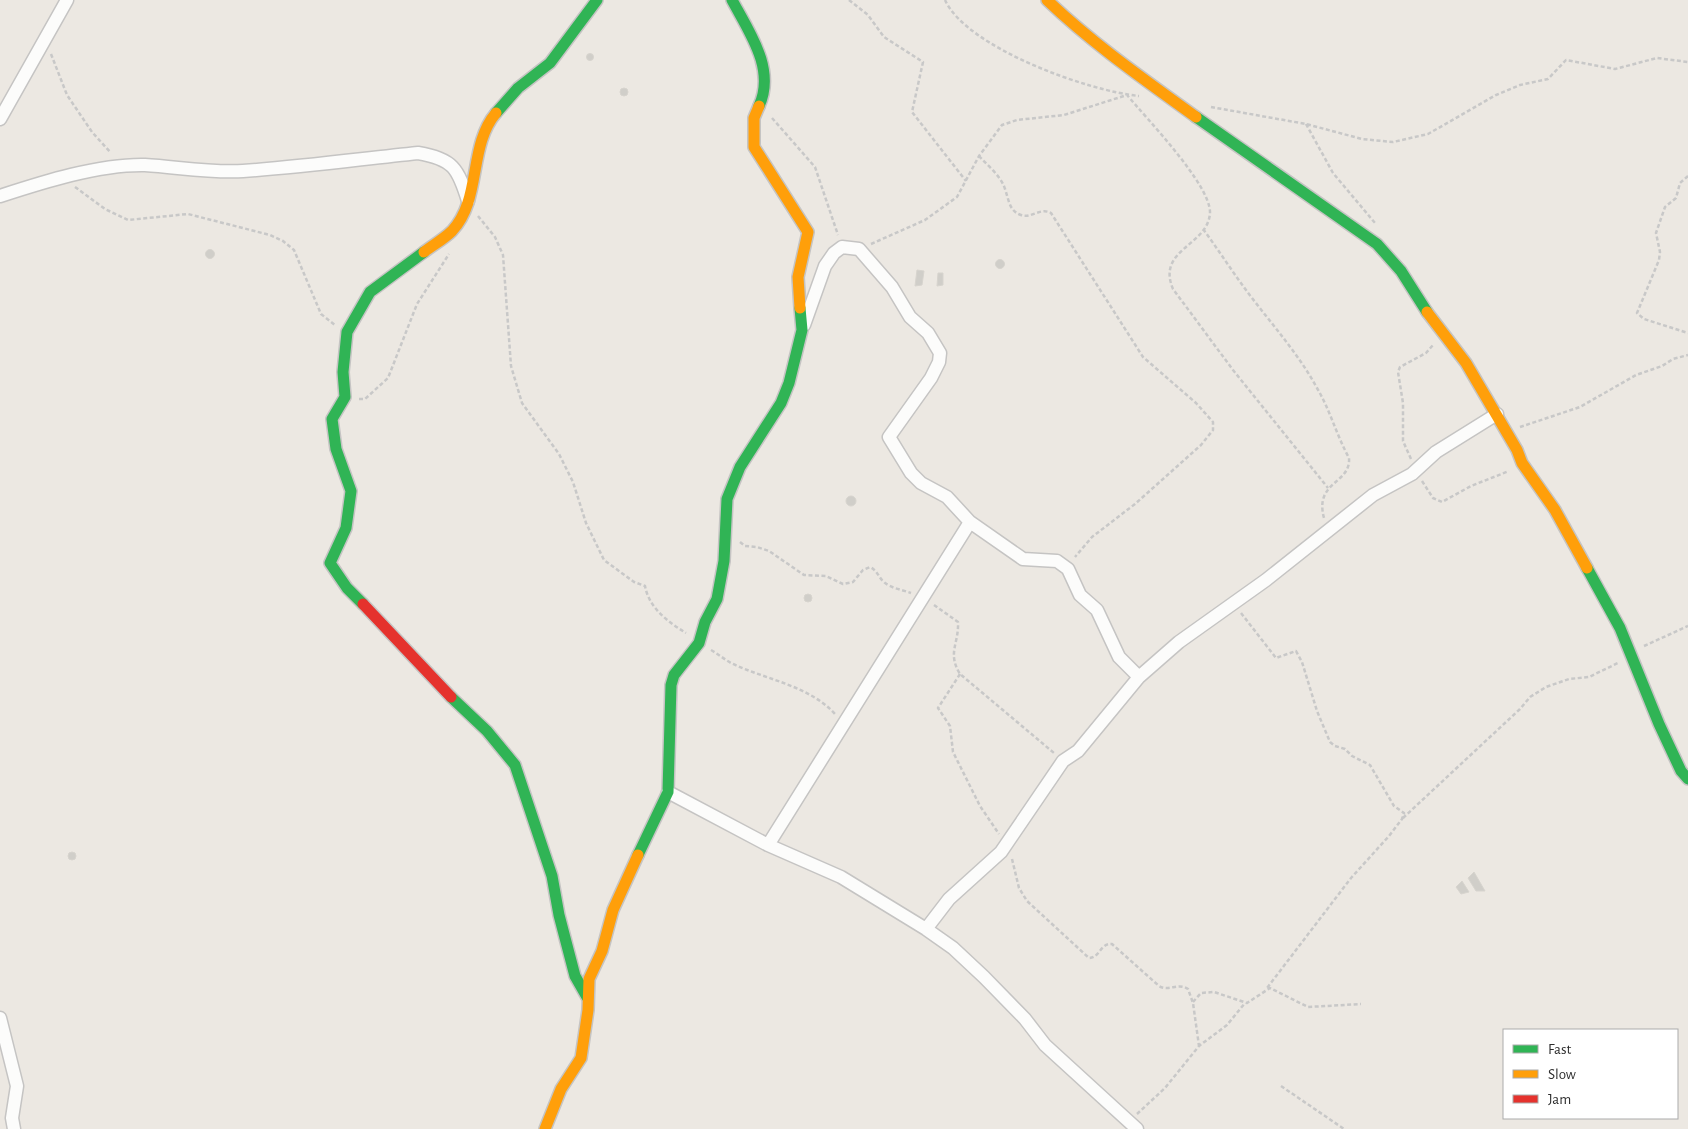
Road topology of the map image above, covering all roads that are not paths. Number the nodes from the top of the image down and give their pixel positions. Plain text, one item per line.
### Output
1 (68, 0) edge
2 (597, 0) edge
3 (732, 0) edge
4 (1047, 0) edge
5 (0, 119) edge
6 (0, 196) edge
7 (469, 202) junction
8 (802, 330) junction
9 (1497, 414) junction
10 (970, 522) junction
11 (1139, 677) junction
12 (1688, 779) edge
13 (668, 792) junction
14 (768, 845) junction
15 (926, 929) junction
16 (587, 997) junction
17 (0, 1018) edge
18 (1133, 1125) edge
19 (14, 1129) edge
20 (546, 1129) edge

1 - 5 street
2 - 7 street
3 - 8 street
4 - 9 street
6 - 7 street
7 - 16 street
8 - 10 street
8 - 13 street
9 - 11 street
9 - 12 street
10 - 11 street
10 - 14 street
11 - 15 street
13 - 14 street
13 - 16 street
14 - 15 street
15 - 18 street
16 - 20 street
17 - 19 street

